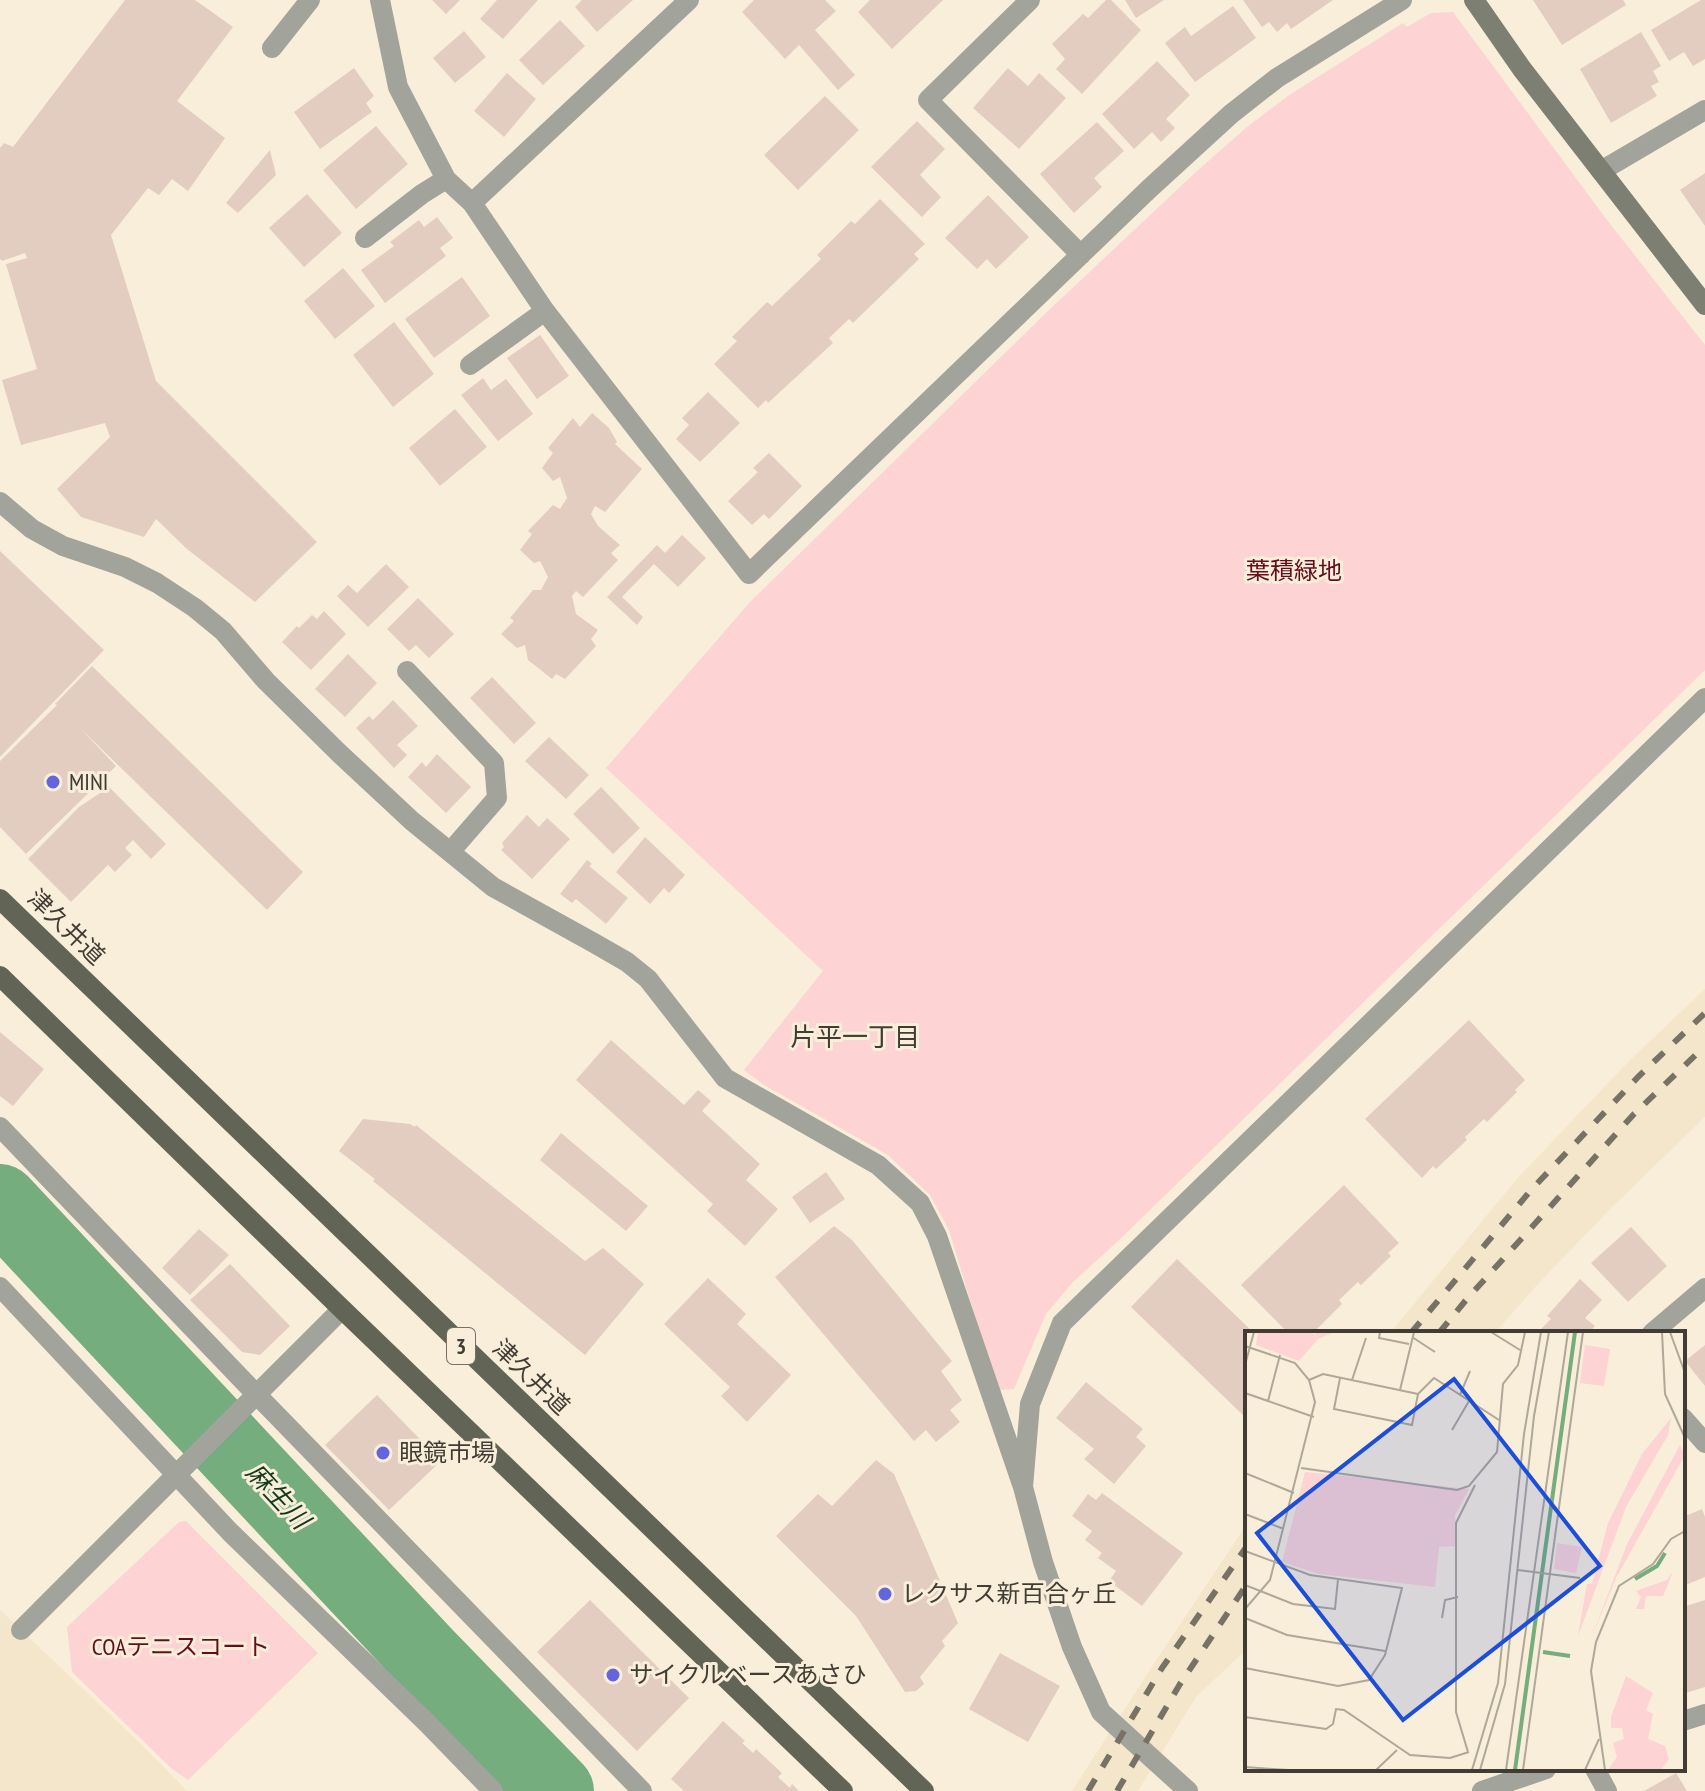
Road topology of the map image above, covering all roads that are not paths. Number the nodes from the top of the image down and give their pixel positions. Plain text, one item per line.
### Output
1 (310, 0) edge
2 (380, 0) edge
3 (689, 0) edge
4 (1030, 0) edge
5 (1402, 0) edge
6 (1474, 0) edge
7 (272, 48) dead end
8 (1705, 110) edge
9 (1601, 171) junction
10 (446, 179) junction
11 (472, 203) junction
12 (365, 238) dead end
13 (1081, 255) junction
14 (1705, 305) edge
15 (545, 311) junction
16 (470, 365) dead end
17 (0, 502) edge
18 (407, 671) dead end
19 (1705, 698) edge
20 (450, 852) junction
21 (0, 899) edge
22 (0, 976) edge
23 (0, 1127) edge
24 (0, 1287) edge
25 (1705, 1288) edge
26 (342, 1309) junction
27 (1654, 1331) edge
28 (249, 1401) junction
29 (1685, 1420) edge
30 (1705, 1443) edge
31 (184, 1467) junction
32 (1023, 1487) junction
33 (21, 1630) dead end
34 (1705, 1714) edge
35 (1685, 1720) edge
36 (1532, 1771) edge
37 (1596, 1771) edge
38 (1512, 1774) edge
39 (493, 1791) edge
40 (642, 1791) edge
41 (843, 1791) edge
42 (924, 1791) edge
43 (1188, 1791) edge
44 (1482, 1791) edge
45 (1607, 1791) edge

1 - 7 street
2 - 10 street
3 - 11 street
4 - 13 street
5 - 13 street
6 - 9 street
8 - 9 street
9 - 14 street
10 - 11 street
10 - 12 street
11 - 15 street
13 - 15 street
15 - 16 street
17 - 20 street
18 - 20 street
19 - 32 street
20 - 32 street
21 - 42 main road, 津久井道 / 3
22 - 26 main road, 3
23 - 28 street
24 - 31 street
25 - 27 street
26 - 28 street
26 - 41 main road, 3
28 - 31 street
28 - 40 street
29 - 30 street
31 - 33 street
31 - 39 street
32 - 43 street
34 - 35 street
36 - 38 street
37 - 45 street
38 - 44 street

